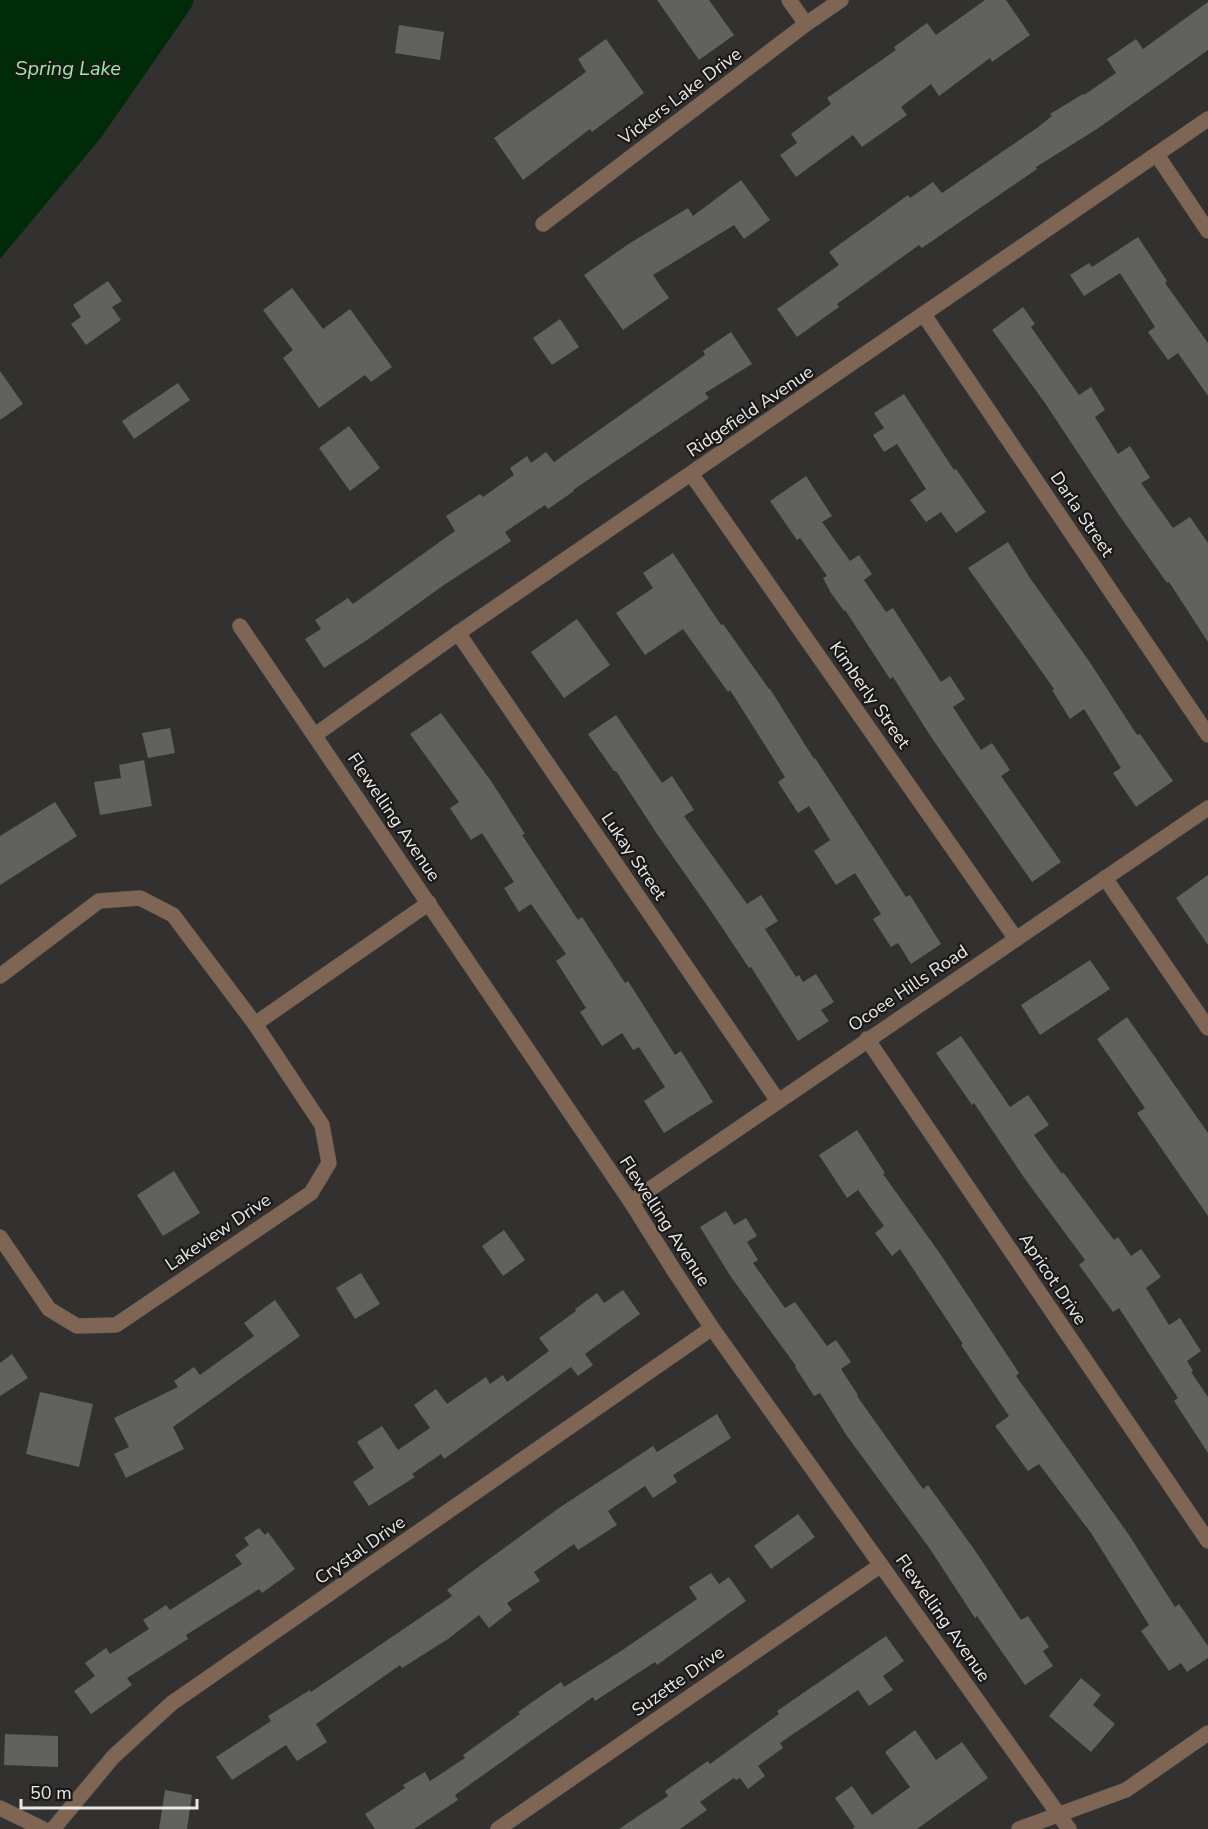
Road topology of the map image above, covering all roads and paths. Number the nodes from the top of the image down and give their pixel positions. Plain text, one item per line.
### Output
1 (789, 0) edge
2 (841, 0) edge
3 (806, 24) junction
4 (1208, 119) edge
5 (1156, 155) junction
6 (543, 224) dead end
7 (1208, 231) edge
8 (924, 315) junction
9 (692, 475) junction
10 (240, 626) dead end
11 (458, 633) junction
12 (315, 735) junction
13 (1208, 735) edge
14 (1208, 808) edge
15 (1105, 879) junction
16 (429, 903) junction
17 (1016, 939) junction
18 (0, 976) edge
19 (255, 1024) junction
20 (1208, 1028) edge
21 (867, 1040) junction
22 (778, 1101) junction
23 (631, 1202) junction
24 (0, 1237) edge
25 (712, 1328) junction
26 (1208, 1541) edge
27 (881, 1565) junction
28 (1208, 1733) edge
29 (0, 1808) edge
30 (1059, 1814) junction
31 (43, 1829) edge
32 (52, 1829) edge
33 (498, 1829) edge
34 (1019, 1829) edge
35 (1069, 1829) edge

1 - 3 street
2 - 3 street, Vickers Lake Drive
3 - 6 street, Vickers Lake Drive
4 - 5 street, Ridgefield Avenue
5 - 7 street
5 - 8 street, Ridgefield Avenue
8 - 9 street, Ridgefield Avenue
8 - 13 street, Darla Street
9 - 11 street, Ridgefield Avenue
9 - 17 street, Kimberly Street
10 - 12 street, Flewelling Avenue
11 - 12 street, Ridgefield Avenue
11 - 22 street, Lukay Street
12 - 16 street, Flewelling Avenue
14 - 15 street, Ocoee Hills Road
15 - 17 street, Ocoee Hills Road
15 - 20 street
16 - 19 street
16 - 23 street, Flewelling Avenue
17 - 21 street, Ocoee Hills Road
18 - 19 street, Lakeview Drive
19 - 24 street, Lakeview Drive
21 - 22 street, Ocoee Hills Road
21 - 26 street, Apricot Drive
22 - 23 street, Ocoee Hills Road
23 - 25 street, Flewelling Avenue
25 - 27 street, Flewelling Avenue
25 - 32 street, Crystal Drive
27 - 30 street, Flewelling Avenue
27 - 33 street, Suzette Drive
28 - 30 street
29 - 31 street
30 - 34 street
30 - 35 street, Flewelling Avenue

